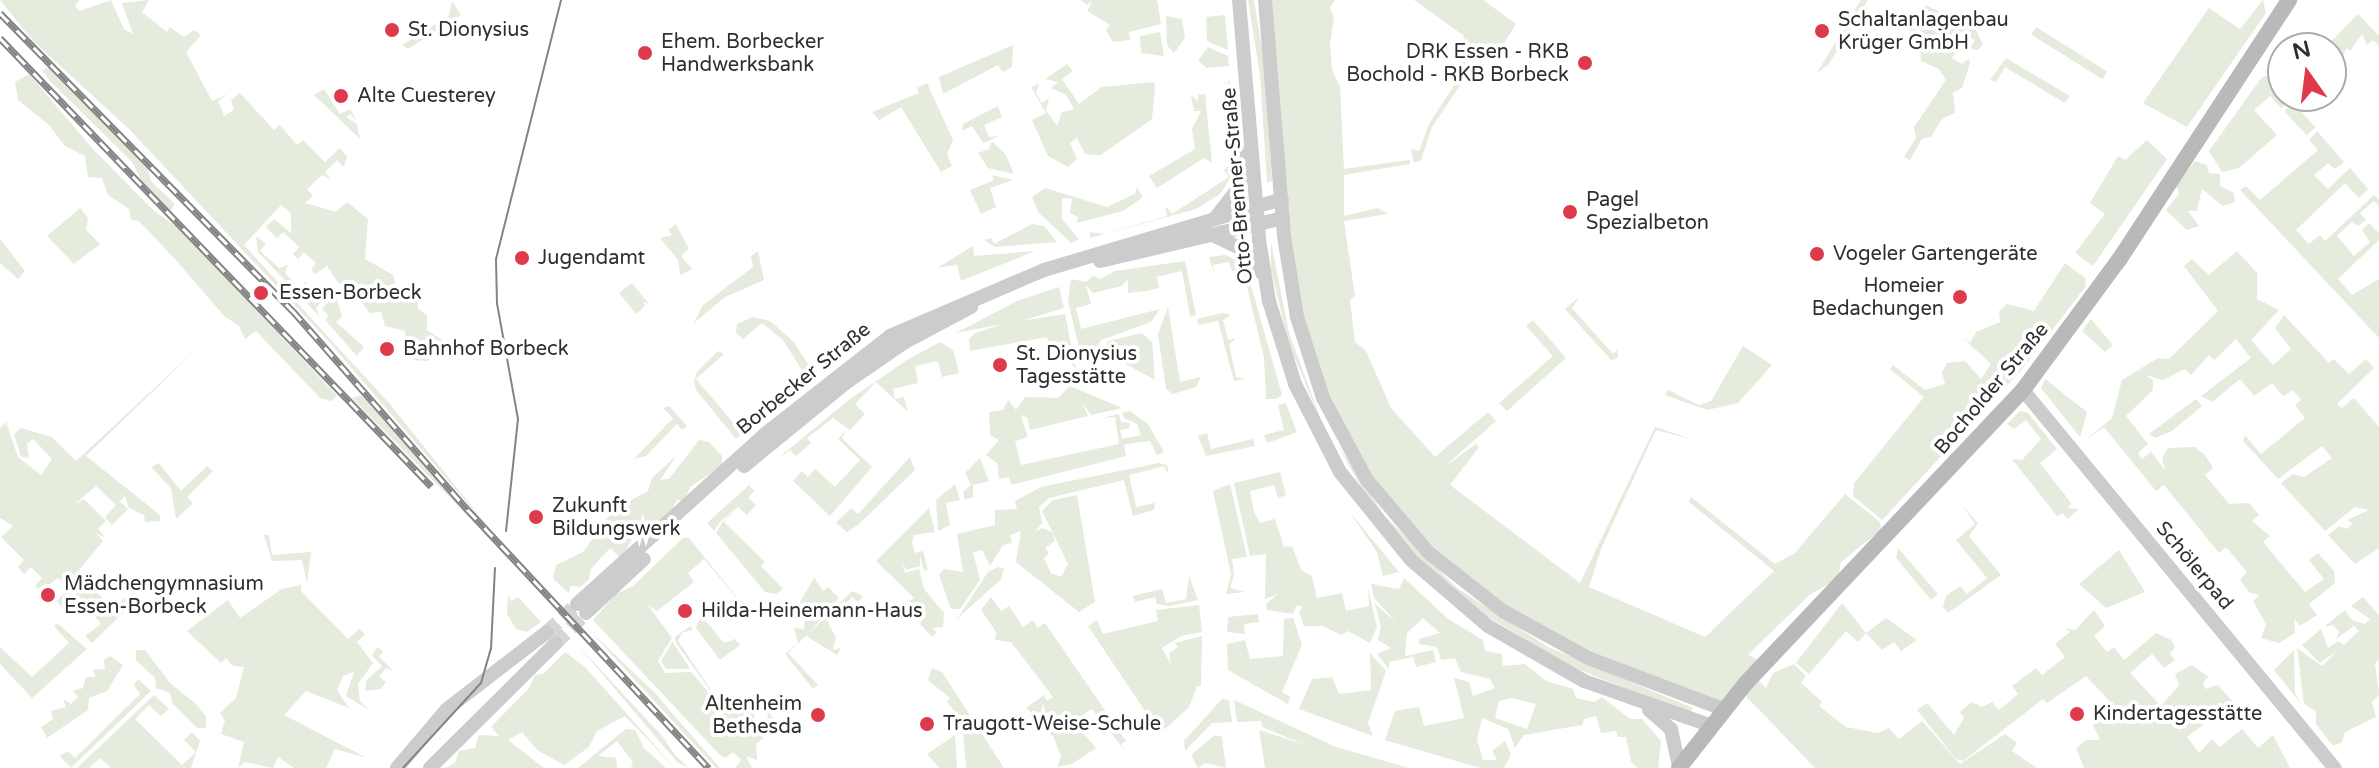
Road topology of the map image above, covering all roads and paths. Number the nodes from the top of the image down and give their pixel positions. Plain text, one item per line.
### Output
1 (1239, 0) edge
2 (2289, 0) edge
3 (1267, 5) edge
4 (1248, 79) junction
5 (1282, 199) junction
6 (1257, 206) junction
7 (1283, 218) junction
8 (1258, 223) junction
9 (1210, 227) junction
10 (1266, 282) junction
11 (2023, 390) junction
12 (581, 608) tunnel mouth
13 (1635, 702) junction
14 (1723, 709) junction
15 (1709, 725) junction
16 (397, 768) edge
17 (430, 768) edge
18 (1679, 768) edge
19 (2335, 768) edge

1 - 4 street, Otto-Brenner-Straße
2 - 11 main road, Bocholder Straße
3 - 5 street, Otto-Brenner-Straße
4 - 6 street, Otto-Brenner-Straße
4 - 9 street
5 - 6 street, Borbecker Straße
5 - 7 street, Otto-Brenner-Straße
6 - 8 street, Otto-Brenner-Straße
6 - 9 street, Borbecker Straße
7 - 8 street, Borbecker Straße
7 - 14 street, Otto-Brenner-Straße
8 - 9 street, Borbecker Straße
8 - 10 street, Otto-Brenner-Straße
9 - 10 street
9 - 12 street, Borbecker Straße
10 - 13 street, Otto-Brenner-Straße
11 - 14 main road, Bocholder Straße
11 - 19 street, Schölerpad
13 - 15 street, Otto-Brenner-Straße
13 - 18 street
14 - 15 main road, Bocholder Straße
15 - 18 main road, Bocholder Straße
16 - 17 street

